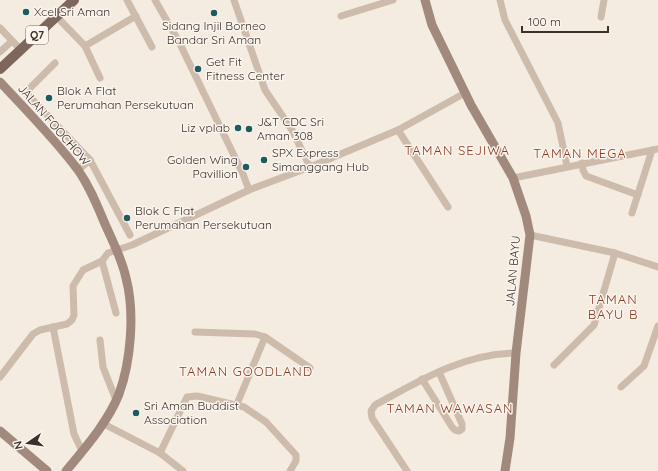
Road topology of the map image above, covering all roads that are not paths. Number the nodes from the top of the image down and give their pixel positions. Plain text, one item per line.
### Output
1 (74, 0) edge
2 (127, 0) edge
3 (155, 0) edge
4 (234, 0) edge
5 (393, 0) edge
6 (425, 0) edge
7 (500, 0) edge
8 (604, 0) edge
9 (136, 16) junction
10 (341, 16) dead end
11 (57, 17) junction
12 (600, 17) dead end
13 (0, 28) edge
14 (12, 41) junction
15 (84, 46) junction
16 (152, 47) dead end
17 (21, 50) junction
18 (0, 52) edge
19 (54, 63) dead end
20 (1, 67) edge
21 (100, 78) dead end
22 (0, 82) edge
23 (465, 93) junction
24 (398, 130) junction
25 (655, 149) edge
26 (90, 160) junction
27 (582, 163) junction
28 (567, 166) junction
29 (310, 167) junction
30 (78, 170) junction
31 (513, 178) junction
32 (249, 190) junction
33 (638, 195) junction
34 (448, 207) dead end
35 (632, 213) dead end
36 (130, 235) dead end
37 (530, 235) junction
38 (614, 253) junction
39 (109, 255) junction
40 (658, 267) edge
41 (116, 313) dead end
42 (658, 326) edge
43 (53, 327) junction
44 (195, 332) dead end
45 (265, 337) junction
46 (100, 340) dead end
47 (516, 353) junction
48 (554, 365) dead end
49 (310, 368) dead end
50 (439, 372) junction
51 (0, 377) edge
52 (422, 380) junction
53 (621, 387) dead end
54 (116, 400) junction
55 (237, 404) junction
56 (102, 423) junction
57 (0, 431) edge
58 (78, 445) junction
59 (160, 453) junction
60 (47, 471) edge
61 (66, 471) edge
62 (184, 471) edge
63 (290, 471) edge
64 (407, 471) edge
65 (506, 471) edge

1 - 11 main road, Q7
2 - 9 street
3 - 32 street
4 - 29 street
5 - 10 street
6 - 23 street, JALAN BAYU
7 - 28 street
8 - 12 street
9 - 15 street
9 - 16 street
11 - 15 street
11 - 17 main road, Q7
13 - 14 street
14 - 17 street
14 - 18 street
15 - 21 street
17 - 20 main road, Q7
19 - 26 street
22 - 30 street, JALAN FOOCHOW
23 - 24 street
23 - 31 street, JALAN BAYU
24 - 29 street
24 - 34 street
25 - 27 street
25 - 33 street
26 - 30 street
26 - 36 street
27 - 28 street
27 - 33 street
28 - 31 street
29 - 32 street
30 - 39 street, JALAN FOOCHOW
31 - 37 street, JALAN BAYU
32 - 39 street
33 - 35 street
37 - 38 street
37 - 47 street, JALAN BAYU
38 - 40 street
38 - 48 street
39 - 41 street
39 - 43 street
39 - 54 street, JALAN FOOCHOW
42 - 53 street
43 - 51 street
43 - 58 street
44 - 45 street
45 - 49 street
45 - 55 street
46 - 54 street
47 - 50 street
47 - 65 street, JALAN BAYU
50 - 52 street
50 - 52 street
52 - 64 street
54 - 56 street, JALAN FOOCHOW
55 - 59 street
55 - 63 street
56 - 58 street, JALAN FOOCHOW
56 - 59 street
57 - 60 street
58 - 61 street, JALAN FOOCHOW
59 - 62 street

